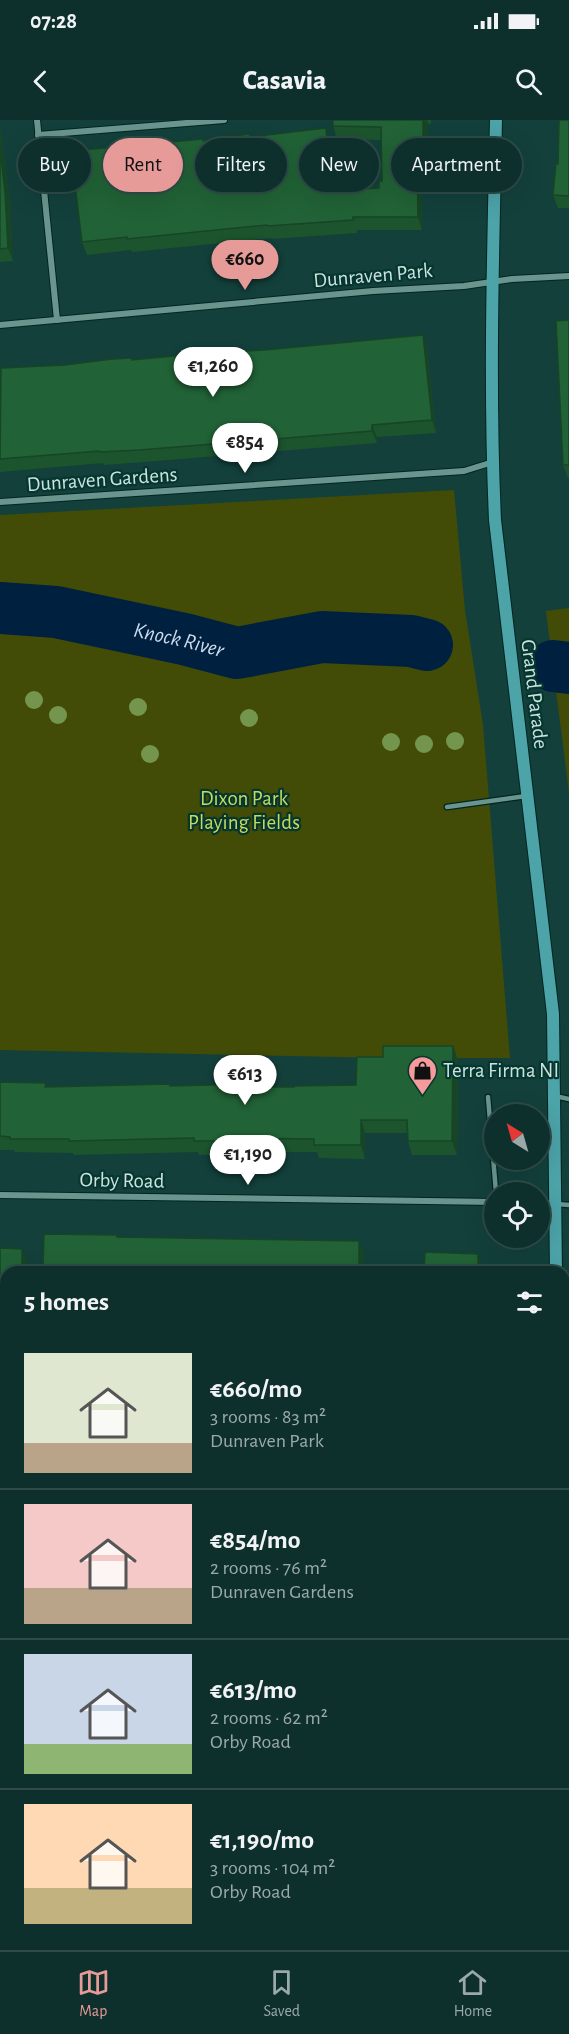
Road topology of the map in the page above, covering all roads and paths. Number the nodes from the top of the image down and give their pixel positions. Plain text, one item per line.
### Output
1 (37, 120) edge
2 (224, 120) edge
3 (496, 120) edge
4 (38, 135) junction
5 (569, 276) edge
6 (492, 282) junction
7 (57, 321) junction
8 (0, 325) edge
9 (493, 462) junction
10 (0, 502) edge
11 (528, 796) junction
12 (447, 807) dead end
13 (555, 1096) junction
14 (488, 1097) dead end
15 (569, 1099) edge
16 (494, 1182) edge
17 (0, 1195) edge
18 (484, 1202) edge
19 (550, 1204) edge
20 (555, 1204) junction
21 (569, 1205) edge
22 (556, 1266) edge

1 - 4 street
2 - 4 street
3 - 6 street, Grand Parade
4 - 7 street
5 - 6 street, Dunraven Park
6 - 7 street, Dunraven Park
6 - 9 street, Grand Parade
7 - 8 street, Dunraven Park
9 - 10 street, Dunraven Gardens
9 - 11 street, Grand Parade
11 - 12 lane
11 - 13 street, Grand Parade
13 - 15 lane
13 - 20 street, Grand Parade
14 - 16 lane
17 - 18 street, Orby Road
19 - 20 street
20 - 21 lane
20 - 22 street, Grand Parade

